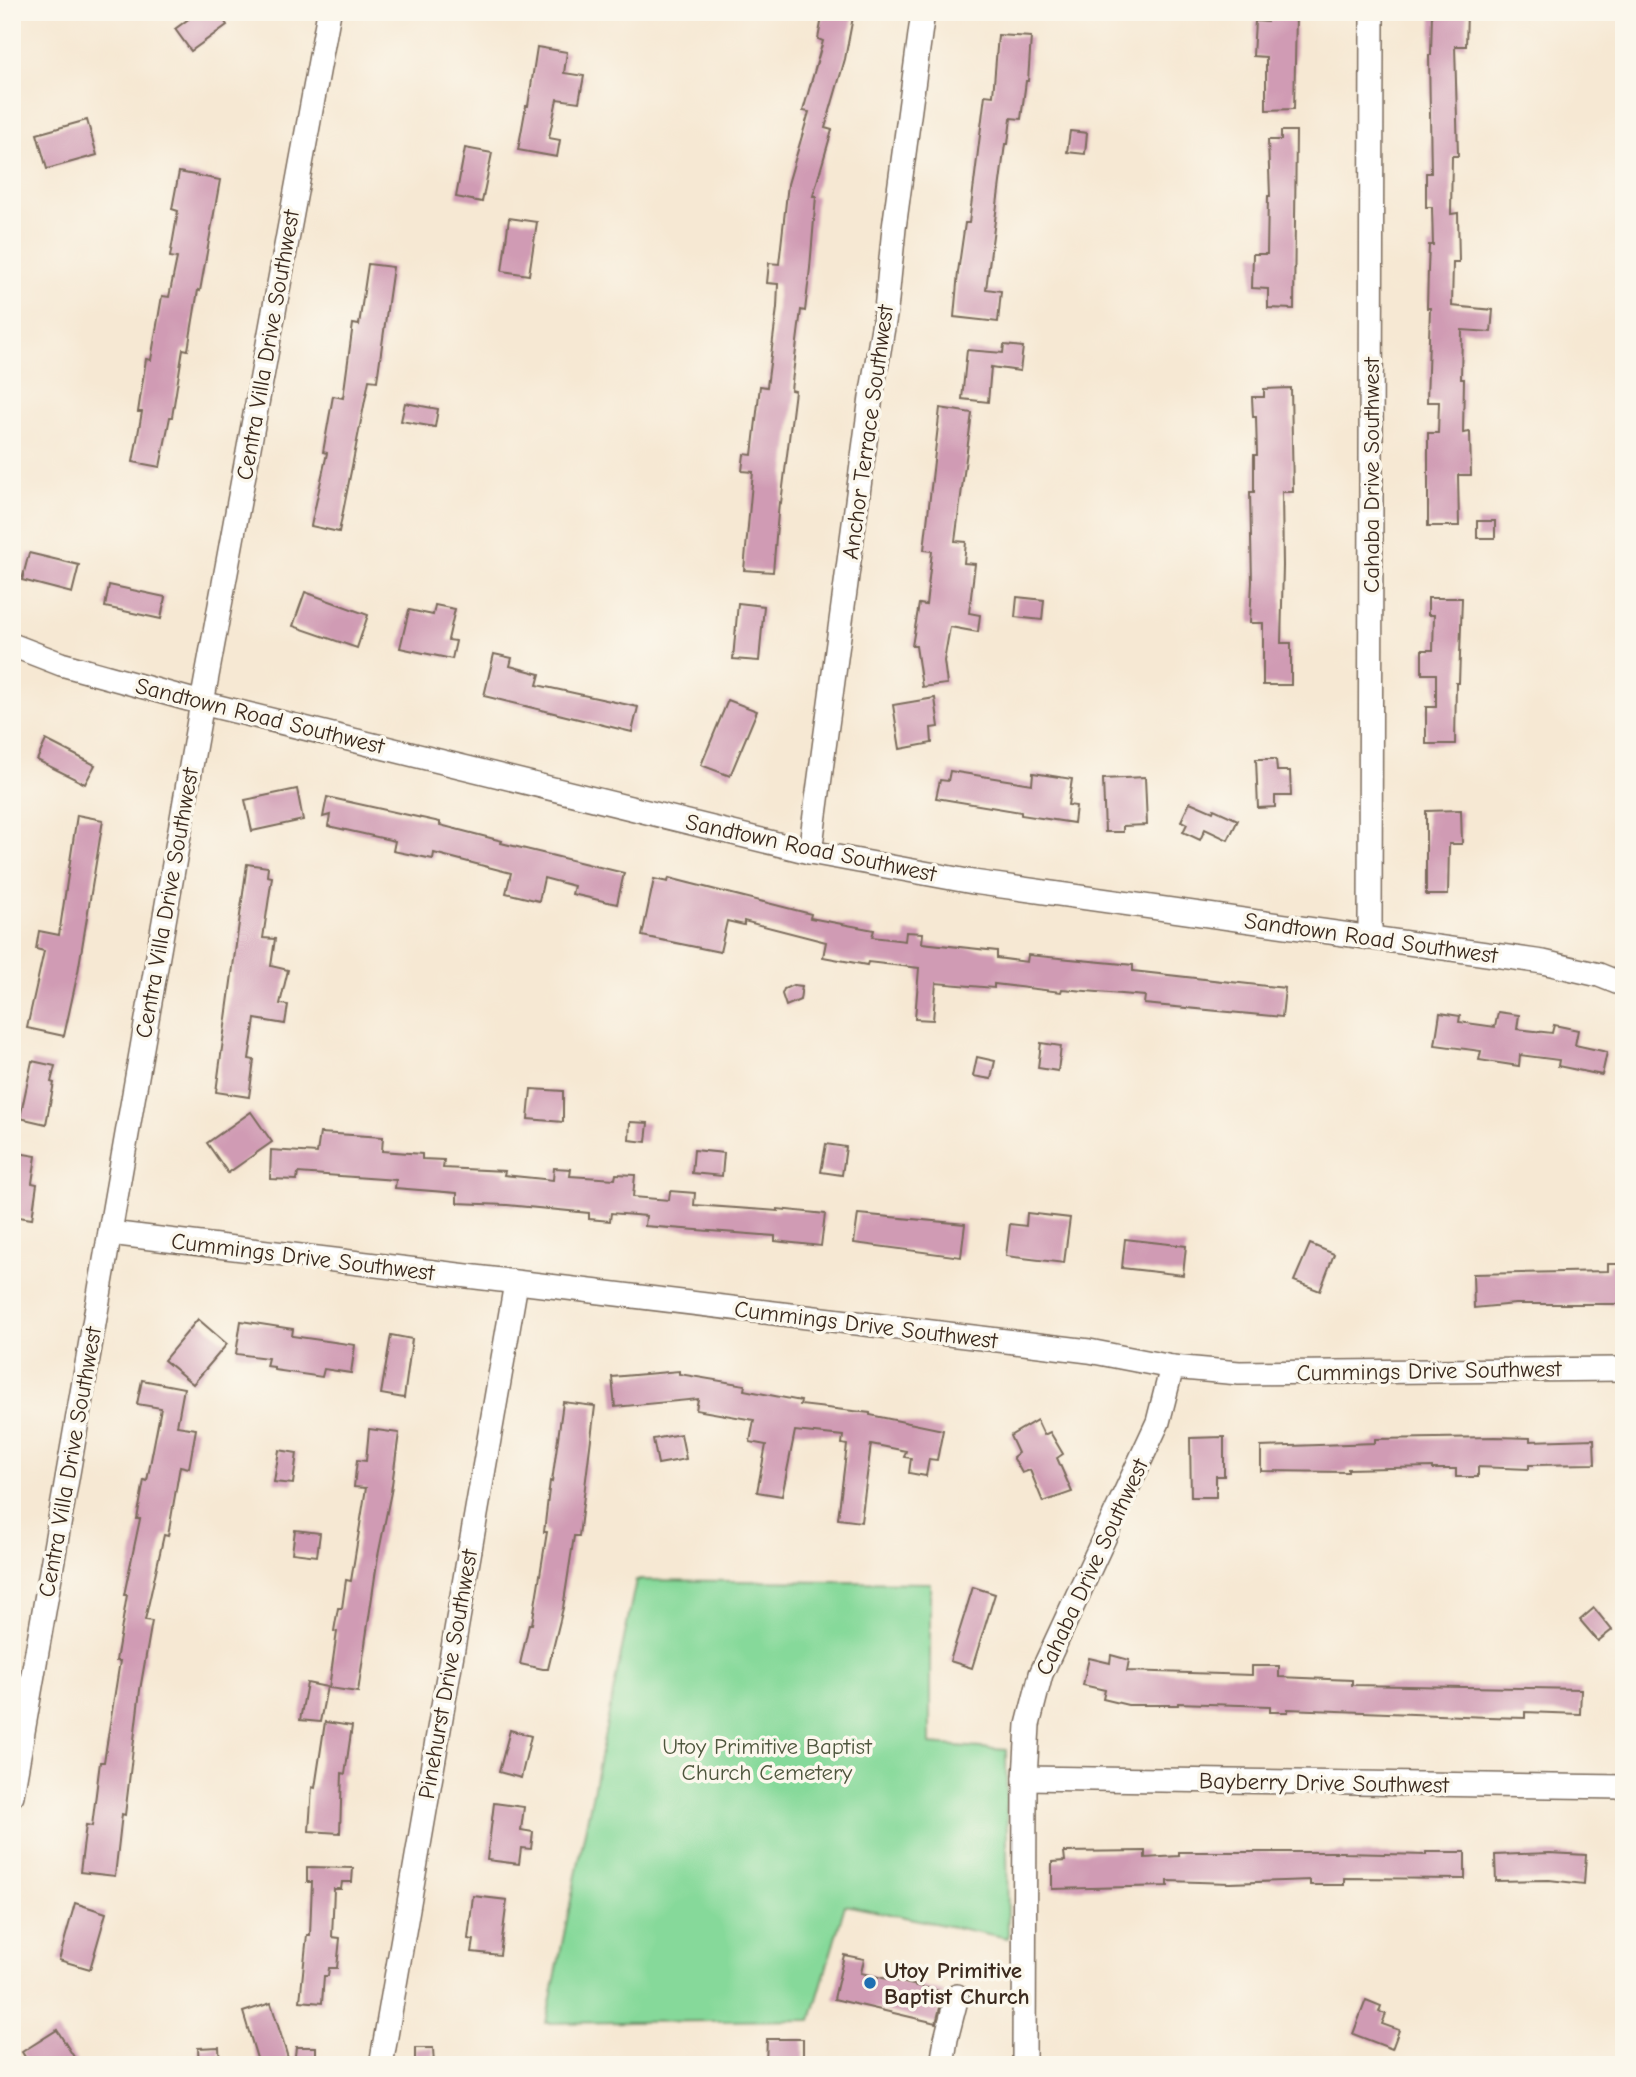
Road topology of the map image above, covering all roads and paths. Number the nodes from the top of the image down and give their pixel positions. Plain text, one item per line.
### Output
1 (330, 12) edge
2 (923, 12) edge
3 (1372, 12) edge
4 (12, 645) edge
5 (202, 703) junction
6 (810, 852) junction
7 (1370, 938) junction
8 (1624, 985) edge
9 (110, 1233) junction
10 (516, 1283) junction
11 (1172, 1367) junction
12 (1624, 1369) edge
13 (15, 1764) edge
14 (1025, 1778) junction
15 (1624, 1787) edge
16 (12, 1795) edge
17 (957, 1996) dead end
18 (381, 2065) edge
19 (942, 2065) edge
20 (1024, 2065) edge

1 - 5 street, Centra Villa Drive Southwest
2 - 6 street, Anchor Terrace Southwest
3 - 7 street, Cahaba Drive Southwest
4 - 5 street, Sandtown Road Southwest
5 - 6 street, Sandtown Road Southwest
5 - 9 street, Centra Villa Drive Southwest
6 - 7 street, Sandtown Road Southwest
7 - 8 street, Sandtown Road Southwest
9 - 10 street, Cummings Drive Southwest
9 - 13 street, Centra Villa Drive Southwest
10 - 11 street, Cummings Drive Southwest
10 - 18 street, Pinehurst Drive Southwest
11 - 12 street, Cummings Drive Southwest
11 - 14 street, Cahaba Drive Southwest
13 - 16 street, Centra Villa Drive Southwest
14 - 15 street, Bayberry Drive Southwest
14 - 20 street, Cahaba Drive Southwest
17 - 19 street

